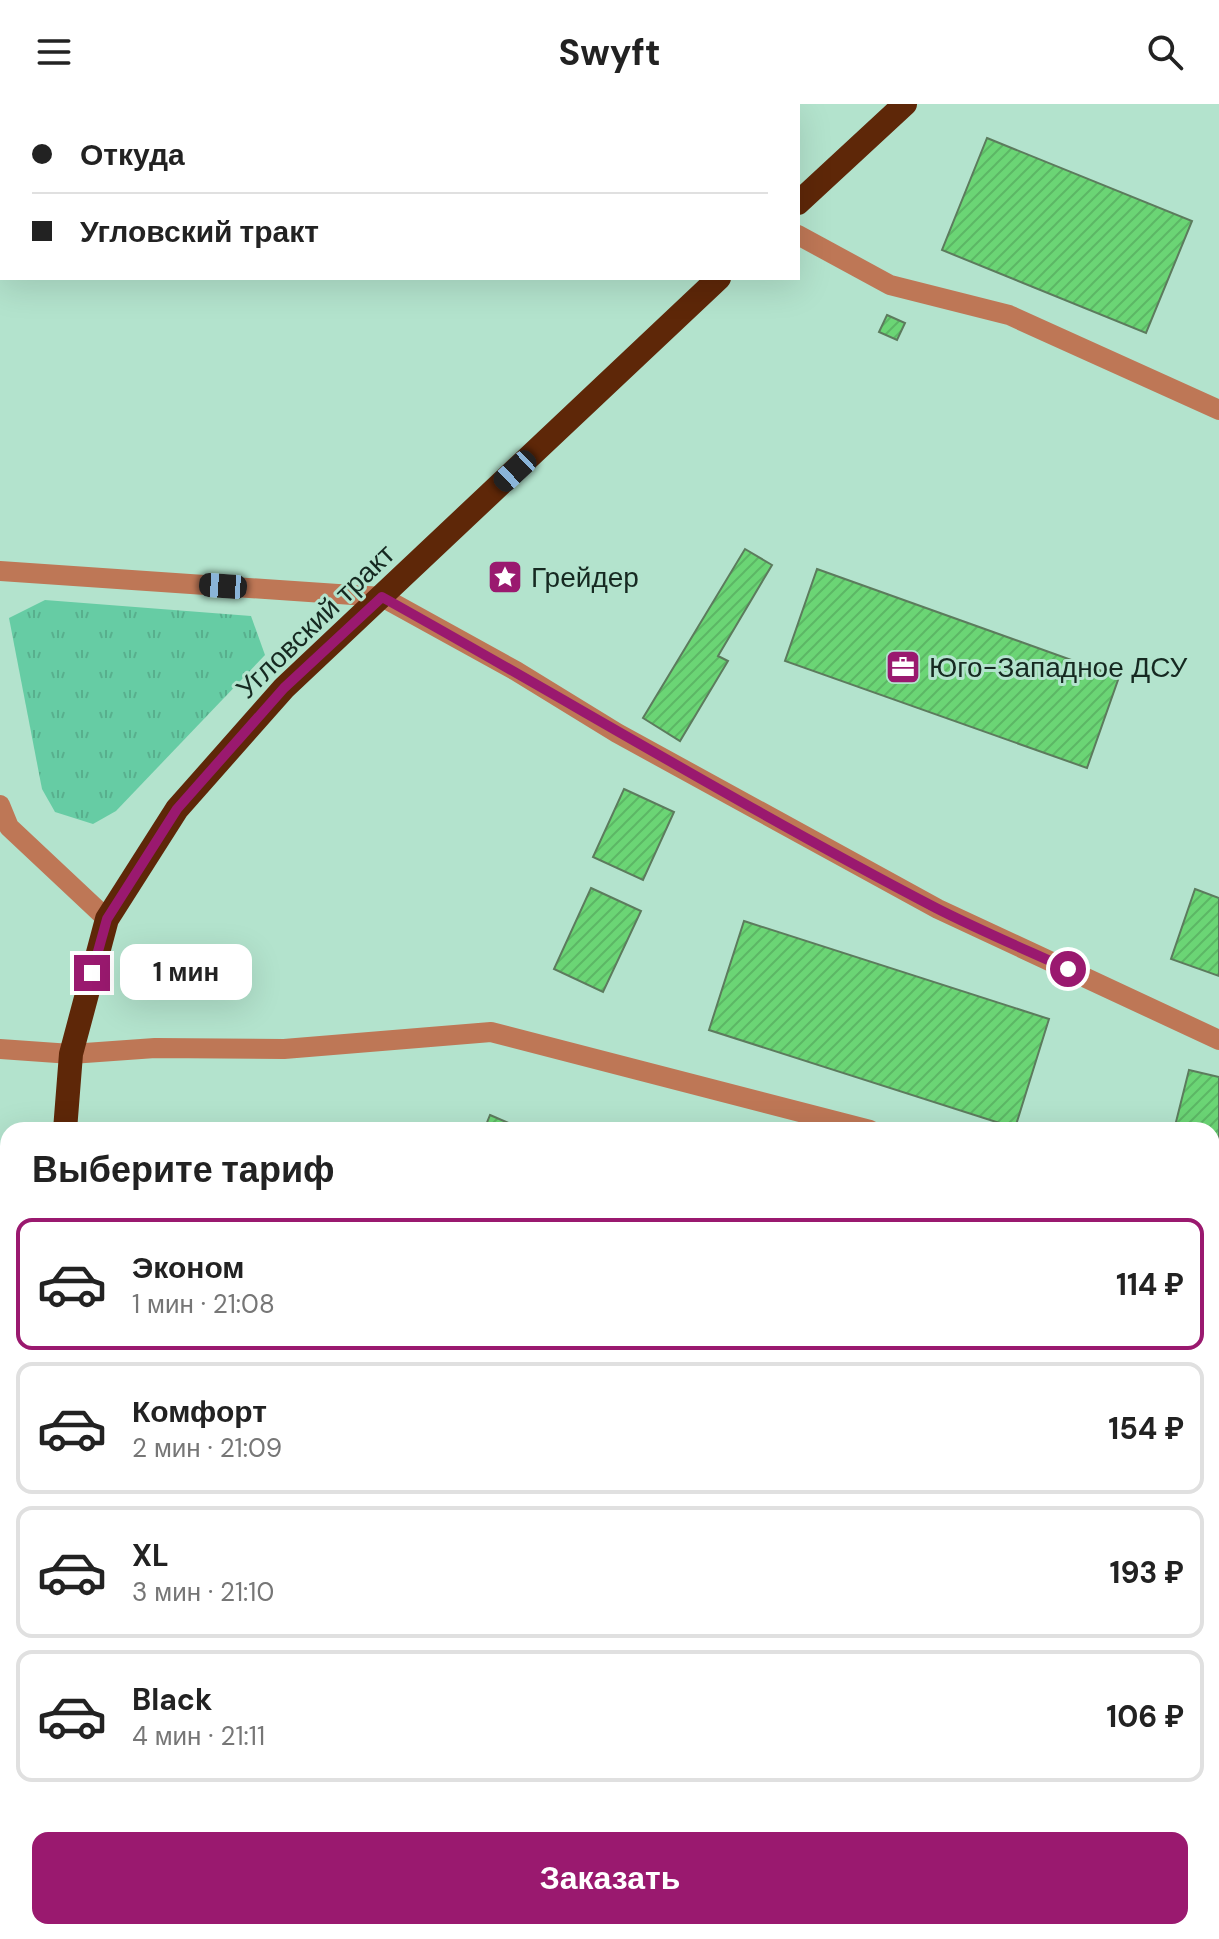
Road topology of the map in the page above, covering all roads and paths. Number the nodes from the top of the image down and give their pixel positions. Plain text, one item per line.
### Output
1 (905, 104) edge
2 (800, 201) edge
3 (800, 236) edge
4 (717, 280) edge
5 (1219, 410) edge
6 (0, 571) edge
7 (382, 597) junction
8 (0, 805) edge
9 (107, 919) junction
10 (1219, 1040) edge
11 (0, 1049) edge
12 (71, 1054) junction
13 (66, 1122) edge
14 (839, 1122) edge

1 - 2 highway
3 - 5 street
4 - 7 highway, Угловский тракт
6 - 7 street
7 - 9 highway, Угловский тракт
7 - 10 street
8 - 9 street
9 - 12 highway, Угловский тракт
11 - 12 street
12 - 13 highway, Угловский тракт
12 - 14 street

